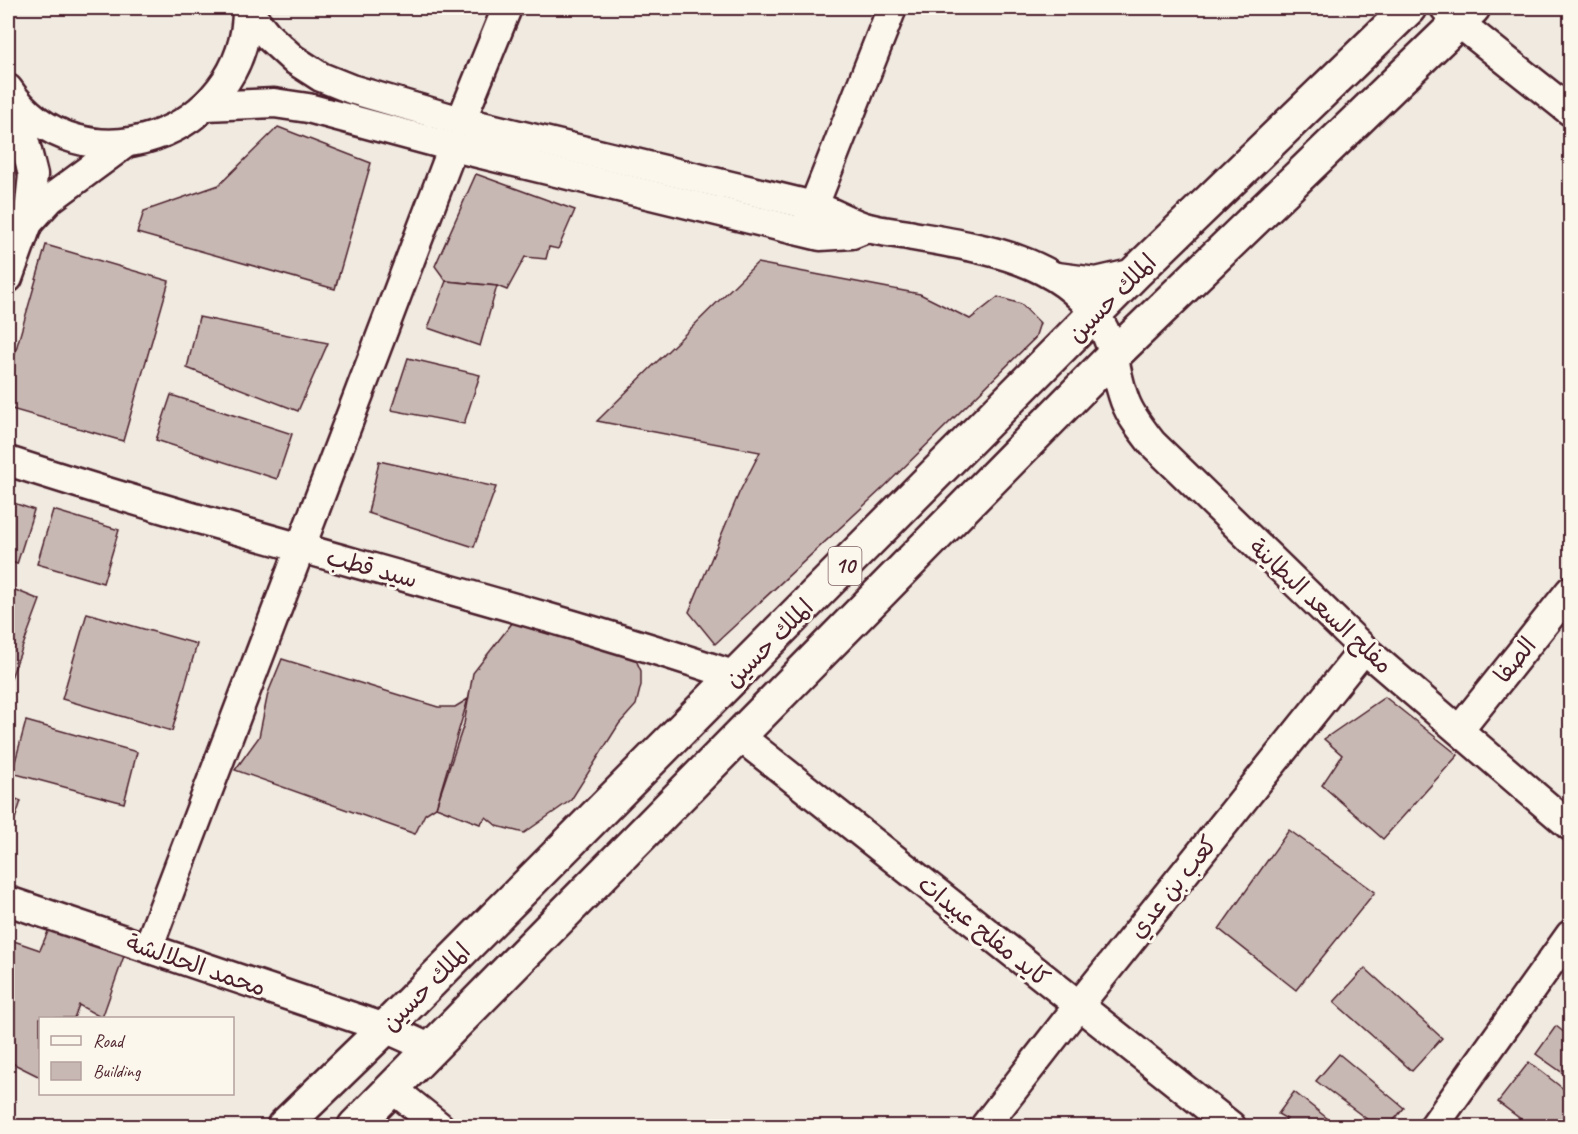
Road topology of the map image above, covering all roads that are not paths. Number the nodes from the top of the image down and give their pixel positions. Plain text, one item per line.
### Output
1 (507, 8) edge
2 (892, 8) edge
3 (1409, 8) edge
4 (247, 9) edge
5 (1459, 12) edge
6 (1357, 55) junction
7 (1385, 91) junction
8 (11, 94) edge
9 (206, 106) junction
10 (1570, 111) edge
11 (457, 134) junction
12 (126, 143) junction
13 (814, 206) junction
14 (28, 223) junction
15 (867, 228) junction
16 (803, 233) junction
17 (1135, 273) junction
18 (8, 278) edge
19 (1057, 278) junction
20 (1095, 315) junction
21 (1115, 354) junction
22 (8, 461) edge
23 (302, 548) junction
24 (1570, 591) edge
25 (1364, 649) junction
26 (736, 676) junction
27 (1460, 729) junction
28 (738, 735) junction
29 (1570, 826) edge
30 (8, 900) edge
31 (1570, 935) edge
32 (148, 948) junction
33 (1078, 1006) junction
34 (385, 1029) junction
35 (432, 1048) junction
36 (393, 1089) junction
37 (284, 1126) edge
38 (355, 1126) edge
39 (439, 1126) edge
40 (985, 1126) edge
41 (1231, 1126) edge
42 (1434, 1126) edge

1 - 11 street
2 - 13 street
3 - 6 highway, الملك حسين / 10
4 - 9 street
4 - 11 street
5 - 7 highway, الملك حسين / 10
5 - 10 street
6 - 7 highway
6 - 17 highway, الملك حسين / 10
7 - 21 highway, الملك حسين / 10
8 - 12 street
8 - 14 street
9 - 11 street
9 - 12 street
11 - 13 street
11 - 16 street
11 - 23 street
12 - 14 street
13 - 15 street
13 - 16 street
14 - 18 street
15 - 16 street
15 - 19 street
17 - 19 street
17 - 20 highway, الملك حسين / 10
19 - 20 street, مفلح السعد البطاينة
20 - 21 street, مفلح السعد البطاينة
20 - 26 highway, الملك حسين / 10
21 - 25 street, مفلح السعد البطاينة
21 - 28 highway, الملك حسين / 10
22 - 23 street, سيد قطب
23 - 26 street, سيد قطب
23 - 32 street
24 - 27 street, الصفا
25 - 27 street, مفلح السعد البطاينة
25 - 33 street, كعب بن عدي
26 - 34 highway, الملك حسين / 10
27 - 29 street, مفلح السعد البطاينة
28 - 33 street, كايد مفلح عبيدات
28 - 35 highway, الملك حسين / 10
30 - 32 street, محمد الحلالشة
31 - 42 street
32 - 34 street, محمد الحلالشة
33 - 40 street, كعب بن عدي
33 - 41 street, كايد مفلح عبيدات
34 - 35 street, محمد الحلالشة
34 - 37 highway, الملك حسين / 10
35 - 36 highway, الملك حسين / 10
36 - 38 highway, الملك حسين / 10
36 - 39 street

